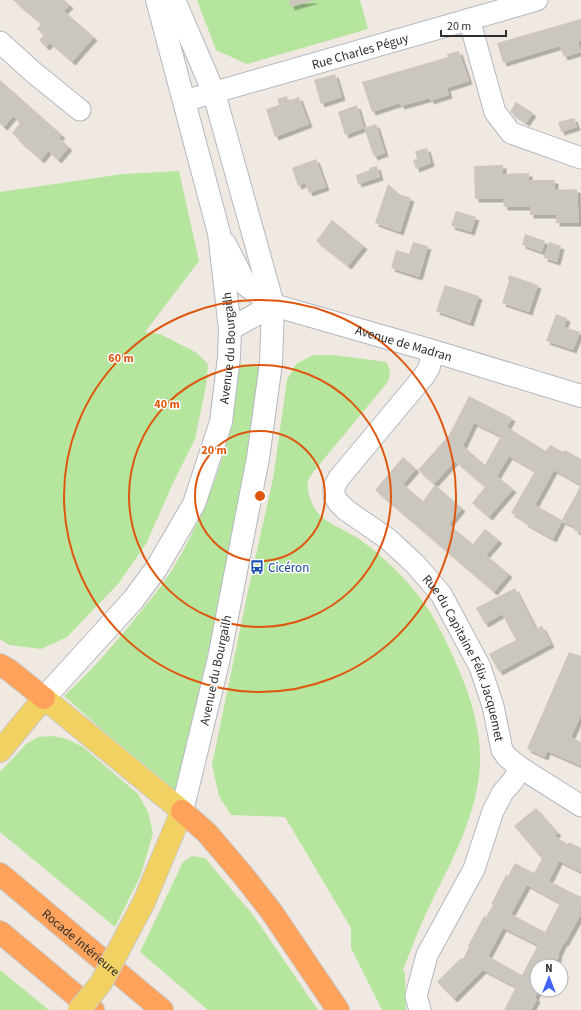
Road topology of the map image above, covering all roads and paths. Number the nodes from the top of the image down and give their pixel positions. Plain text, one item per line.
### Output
1 (157, 0) edge
2 (174, 0) edge
3 (537, 0) edge
4 (469, 19) junction
5 (0, 42) edge
6 (214, 93) junction
7 (184, 101) junction
8 (80, 110) dead end
9 (581, 158) edge
10 (219, 233) junction
11 (273, 305) junction
12 (230, 330) junction
13 (433, 351) junction
14 (581, 396) edge
15 (0, 666) edge
16 (44, 698) junction
17 (0, 751) edge
18 (521, 768) junction
19 (581, 806) edge
20 (182, 811) junction
21 (0, 874) edge
22 (0, 932) edge
23 (79, 1010) edge
24 (94, 1010) edge
25 (162, 1010) edge
26 (338, 1010) edge
27 (420, 1010) edge

1 - 7 main road, Avenue du Bourgailh
2 - 6 main road, Avenue du Bourgailh
3 - 4 street, Rue Charles Péguy
4 - 6 street, Rue Charles Péguy
4 - 9 street
5 - 8 street
6 - 7 street, Rue Charles Péguy
6 - 11 main road, Avenue du Bourgailh
7 - 10 main road, Avenue du Bourgailh
10 - 11 main road, Avenue du Bourgailh
10 - 12 main road, Avenue du Bourgailh
11 - 12 main road
11 - 13 main road, Avenue de Madran
11 - 20 main road, Avenue du Bourgailh
12 - 16 main road, Avenue du Bourgailh
13 - 14 main road, Avenue de Madran
13 - 18 street, Rue du Capitaine Félix Jacquemet
15 - 16 highway
16 - 17 main road, Avenue du Bourgailh
16 - 20 main road
18 - 19 street
18 - 27 street
20 - 23 main road, Avenue du Bourgailh, bridge
20 - 26 highway
21 - 25 highway, Rocade Intérieure
22 - 24 highway

